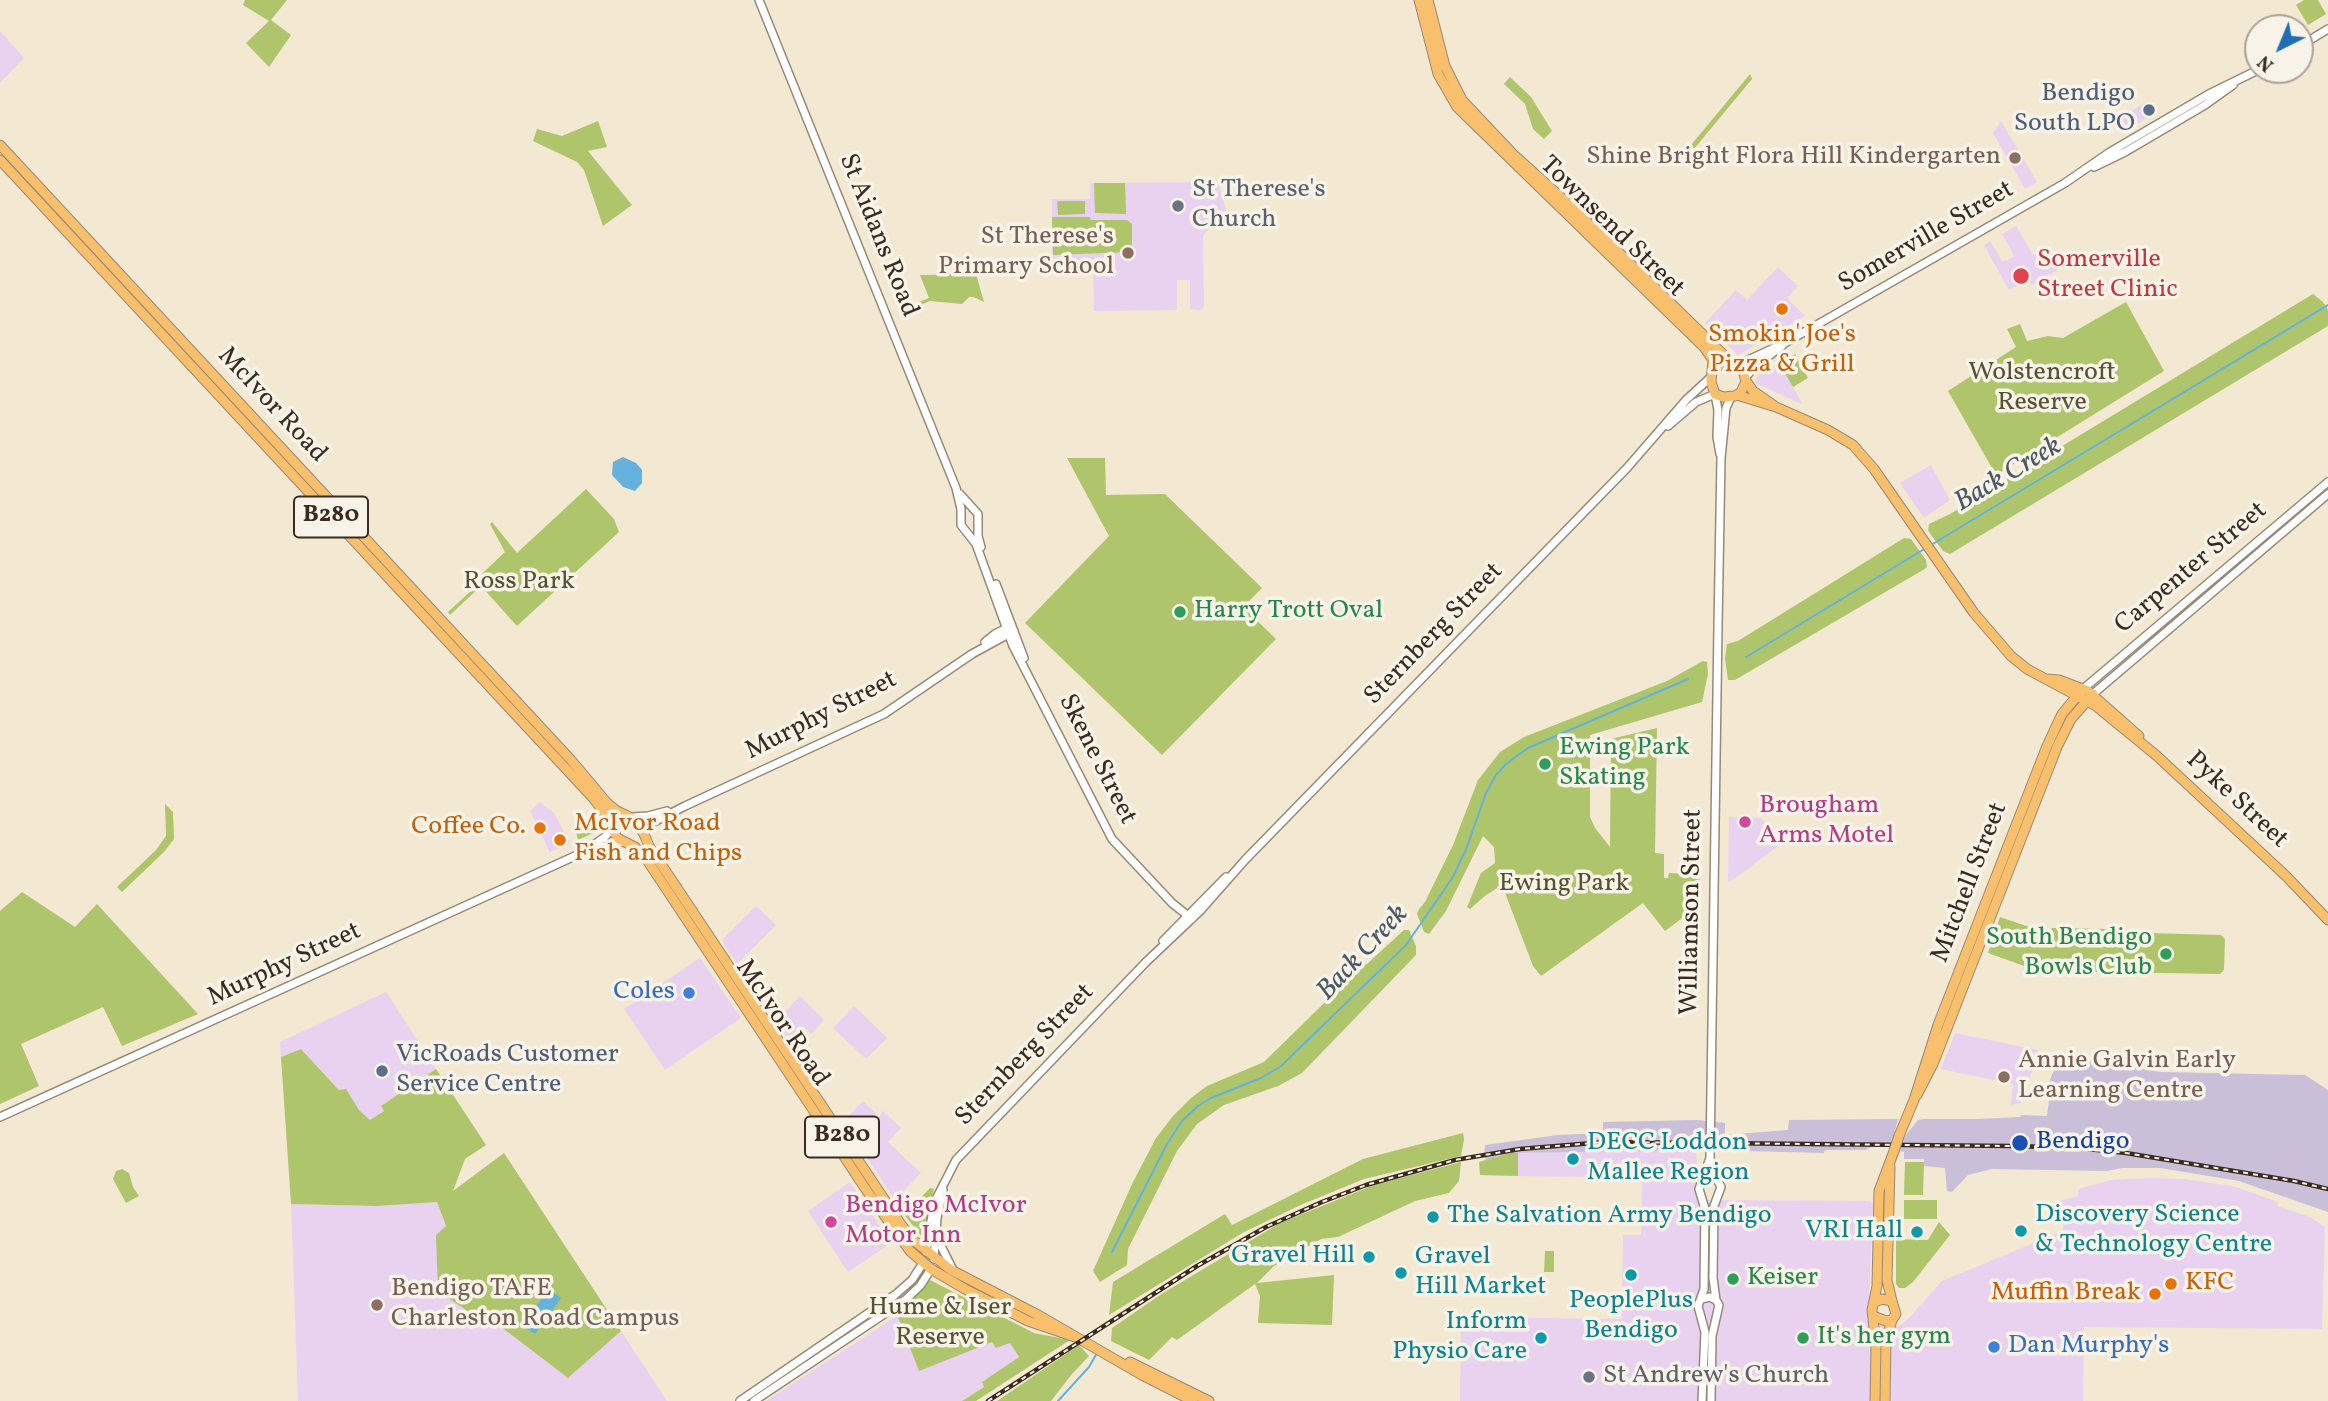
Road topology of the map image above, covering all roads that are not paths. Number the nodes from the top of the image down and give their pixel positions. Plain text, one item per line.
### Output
1 (759, 0) edge
2 (1419, 0) edge
3 (1429, 0) edge
4 (2244, 78) edge
5 (1472, 118) junction
6 (0, 145) edge
7 (0, 160) edge
8 (1785, 343) junction
9 (1733, 362) junction
10 (1711, 375) junction
11 (1746, 379) junction
12 (1715, 394) junction
13 (1734, 396) junction
14 (1776, 407) junction
15 (1654, 438) junction
16 (1721, 458) junction
17 (2328, 482) edge
18 (956, 488) junction
19 (2328, 494) edge
20 (971, 508) junction
21 (961, 514) junction
22 (978, 524) junction
23 (2273, 528) junction
24 (966, 530) junction
25 (2280, 535) junction
26 (1010, 630) junction
27 (2046, 679) junction
28 (2058, 687) junction
29 (2080, 692) junction
30 (2090, 697) junction
31 (2062, 714) junction
32 (685, 806) junction
33 (629, 816) junction
34 (612, 827) junction
35 (642, 832) junction
36 (625, 842) junction
37 (586, 851) junction
38 (2286, 876) junction
39 (2328, 913) edge
40 (1190, 916) junction
41 (2328, 920) edge
42 (1944, 1022) junction
43 (805, 1081) junction
44 (814, 1110) junction
45 (0, 1117) edge
46 (1710, 1157) junction
47 (1890, 1161) junction
48 (867, 1174) junction
49 (1704, 1177) junction
50 (1716, 1179) junction
51 (944, 1183) junction
52 (1718, 1195) junction
53 (1702, 1196) junction
54 (876, 1204) junction
55 (937, 1236) junction
56 (930, 1255) junction
57 (922, 1262) junction
58 (931, 1269) junction
59 (954, 1272) junction
60 (1701, 1299) junction
61 (1716, 1300) junction
62 (1892, 1301) junction
63 (1875, 1302) junction
64 (1701, 1314) junction
65 (1716, 1314) junction
66 (1873, 1316) junction
67 (1892, 1320) junction
68 (1075, 1337) junction
69 (1098, 1349) junction
70 (740, 1401) edge
71 (754, 1401) edge
72 (1193, 1401) edge
73 (1209, 1401) edge
74 (1702, 1401) edge
75 (1711, 1401) edge
76 (1875, 1401) edge
77 (1885, 1401) edge

1 - 18 street, St Aidans Road
2 - 5 main road
3 - 5 main road
4 - 8 street, Somerville Street
5 - 9 main road, Townsend Street
5 - 10 main road, Townsend Street
6 - 33 main road, McIvor Road / B280
7 - 34 main road, McIvor Road / B280
8 - 9 street, Somerville Street
8 - 11 street, Somerville Street
9 - 10 main road
9 - 11 main road
10 - 12 main road
10 - 15 street, Sternberg Street
11 - 13 main road
11 - 14 main road
12 - 13 main road
12 - 15 street, Sternberg Street
12 - 16 street, Williamson Street
13 - 14 main road
13 - 16 street, Williamson Street
14 - 27 main road
15 - 40 street, Sternberg Street
16 - 46 street, Williamson Street
17 - 23 street, Carpenter Street
18 - 20 street, St Aidans Road
18 - 21 street, St Aidans Road
19 - 25 street, Carpenter Street
20 - 21 street
20 - 22 street
21 - 24 street
22 - 24 street
22 - 26 street
23 - 25 street
23 - 29 street, Carpenter Street
24 - 26 street
25 - 30 street, Carpenter Street
26 - 32 street, Murphy Street
26 - 40 street, Skene Street
27 - 28 main road
27 - 29 main road
28 - 29 main road
28 - 31 main road
29 - 30 main road, Pyke Street
29 - 31 main road, Mitchell Street
30 - 38 main road, Pyke Street
30 - 42 main road, Mitchell Street
31 - 42 main road, Mitchell Street
32 - 33 street, Murphy Street
32 - 35 street, Murphy Street
33 - 34 main road
33 - 35 main road, B280
34 - 36 main road, B280
34 - 37 street, Murphy Street
35 - 36 main road
35 - 43 main road, McIvor Road / B280
36 - 37 street, Murphy Street
36 - 44 main road, McIvor Road / B280
37 - 45 street, Murphy Street
38 - 39 main road, Pyke Street
38 - 41 main road, Pyke Street
40 - 51 street, Sternberg Street
42 - 47 main road, Mitchell Street, bridge
43 - 44 main road
43 - 48 main road, McIvor Road / B280
44 - 54 main road, McIvor Road / B280
46 - 49 street, Williamson Street
46 - 50 street, Williamson Street
47 - 62 main road, Mitchell Street
47 - 63 main road, Mitchell Street
48 - 54 main road
48 - 56 main road, McIvor Road / B280
49 - 50 street
49 - 53 street
50 - 52 street
51 - 55 street, Sternberg Street
51 - 56 street, Sternberg Street
52 - 53 street
52 - 61 street
53 - 60 street
54 - 57 main road, McIvor Road / B280
55 - 56 street, Sternberg Street
55 - 59 street
56 - 57 main road, Sternberg Street
56 - 58 main road, Sternberg Street
56 - 59 main road, McIvor Road / B280
57 - 58 main road, McIvor Road / B280
57 - 70 street
58 - 68 main road, McIvor Road / B280
58 - 71 street
59 - 68 main road, McIvor Road / B280
60 - 61 street
60 - 64 street
61 - 65 street
62 - 63 main road
62 - 67 main road
63 - 66 main road
64 - 65 street
64 - 74 street
65 - 75 street
66 - 67 main road
66 - 76 main road
67 - 77 main road
68 - 69 main road, McIvor Road / B280
69 - 72 main road, McIvor Road / B280
69 - 73 main road, McIvor Road / B280

